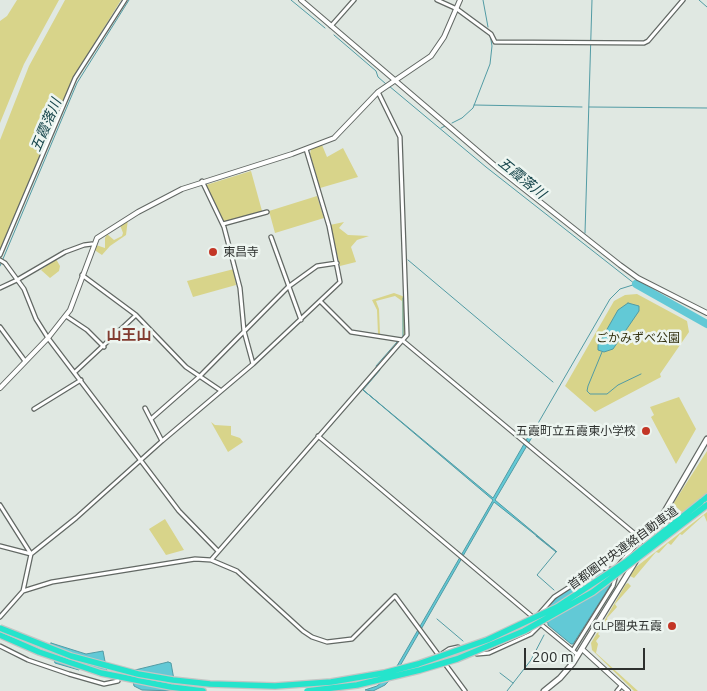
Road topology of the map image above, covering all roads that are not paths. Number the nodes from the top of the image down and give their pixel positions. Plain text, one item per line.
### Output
1 (125, 0) edge
2 (301, 0) edge
3 (354, 0) edge
4 (437, 0) edge
5 (460, 0) edge
6 (683, 0) edge
7 (457, 9) junction
8 (331, 26) junction
9 (394, 81) junction
10 (378, 92) junction
11 (306, 149) junction
12 (202, 181) junction
13 (267, 212) dead end
14 (223, 224) junction
15 (271, 237) dead end
16 (92, 244) junction
17 (0, 255) edge
18 (0, 260) edge
19 (337, 263) junction
20 (82, 275) junction
21 (18, 280) junction
22 (288, 287) junction
23 (0, 288) edge
24 (322, 302) junction
25 (707, 313) edge
26 (136, 315) junction
27 (66, 316) junction
28 (301, 320) junction
29 (0, 327) edge
30 (244, 331) junction
31 (48, 338) junction
32 (402, 340) junction
33 (104, 347) junction
34 (25, 361) junction
35 (253, 364) junction
36 (75, 372) junction
37 (200, 376) junction
38 (81, 380) junction
39 (0, 388) edge
40 (220, 390) junction
41 (145, 408) dead end
42 (34, 409) dead end
43 (151, 419) junction
44 (318, 436) junction
45 (707, 439) edge
46 (162, 440) junction
47 (142, 460) junction
48 (707, 498) edge
49 (704, 504) edge
50 (0, 505) edge
51 (641, 539) junction
52 (646, 543) junction
53 (0, 546) edge
54 (217, 550) junction
55 (31, 554) junction
56 (211, 560) junction
57 (616, 571) junction
58 (23, 591) junction
59 (0, 617) edge
60 (535, 619) junction
61 (541, 624) junction
62 (0, 628) edge
63 (0, 635) edge
64 (0, 646) edge
65 (582, 649) junction
66 (573, 650) junction
67 (578, 655) junction
68 (440, 656) junction
69 (118, 681) dead end
70 (622, 685) junction
71 (203, 691) edge
72 (307, 691) edge
73 (465, 691) edge
74 (544, 691) edge
75 (617, 691) edge
76 (628, 691) edge

1 - 17 street
2 - 8 street
3 - 8 street
4 - 7 street
5 - 7 street
6 - 7 street
7 - 9 street
8 - 9 street
9 - 10 street
9 - 25 street
10 - 11 street
10 - 32 street
11 - 12 street
11 - 19 street
12 - 14 street
12 - 16 street
13 - 14 street
14 - 30 street
15 - 22 street
16 - 20 street
16 - 21 street
18 - 21 street
19 - 22 street
19 - 24 street
20 - 26 street
20 - 27 street
21 - 23 street
21 - 31 street
22 - 28 street
22 - 30 street
24 - 28 street
24 - 32 street
26 - 33 street
26 - 37 street
27 - 31 street
27 - 33 street
28 - 35 street
29 - 34 street
30 - 35 street
30 - 37 street
31 - 34 street
31 - 36 street
32 - 44 street
32 - 51 street
33 - 36 street
34 - 39 street
35 - 40 street
36 - 38 street
37 - 40 street
37 - 43 street
38 - 42 street
38 - 47 street
40 - 46 street
41 - 43 street
43 - 46 street
44 - 54 street
44 - 60 street
45 - 52 main road
46 - 47 street
47 - 54 street
47 - 55 street
48 - 49 highway
49 - 62 highway, 首都圏中央連絡自動車道, bridge
49 - 72 highway, 首都圏中央連絡自動車道, bridge
50 - 55 street
51 - 52 street
51 - 57 street
52 - 65 main road
53 - 55 street
54 - 56 street
55 - 58 street
56 - 58 street
56 - 68 street
57 - 60 street
57 - 66 street
58 - 59 street
60 - 61 street
61 - 66 street
61 - 68 street
63 - 71 highway
64 - 69 street
65 - 67 main road
65 - 70 street
66 - 67 street
67 - 74 main road
68 - 73 street
70 - 75 street
70 - 76 street

